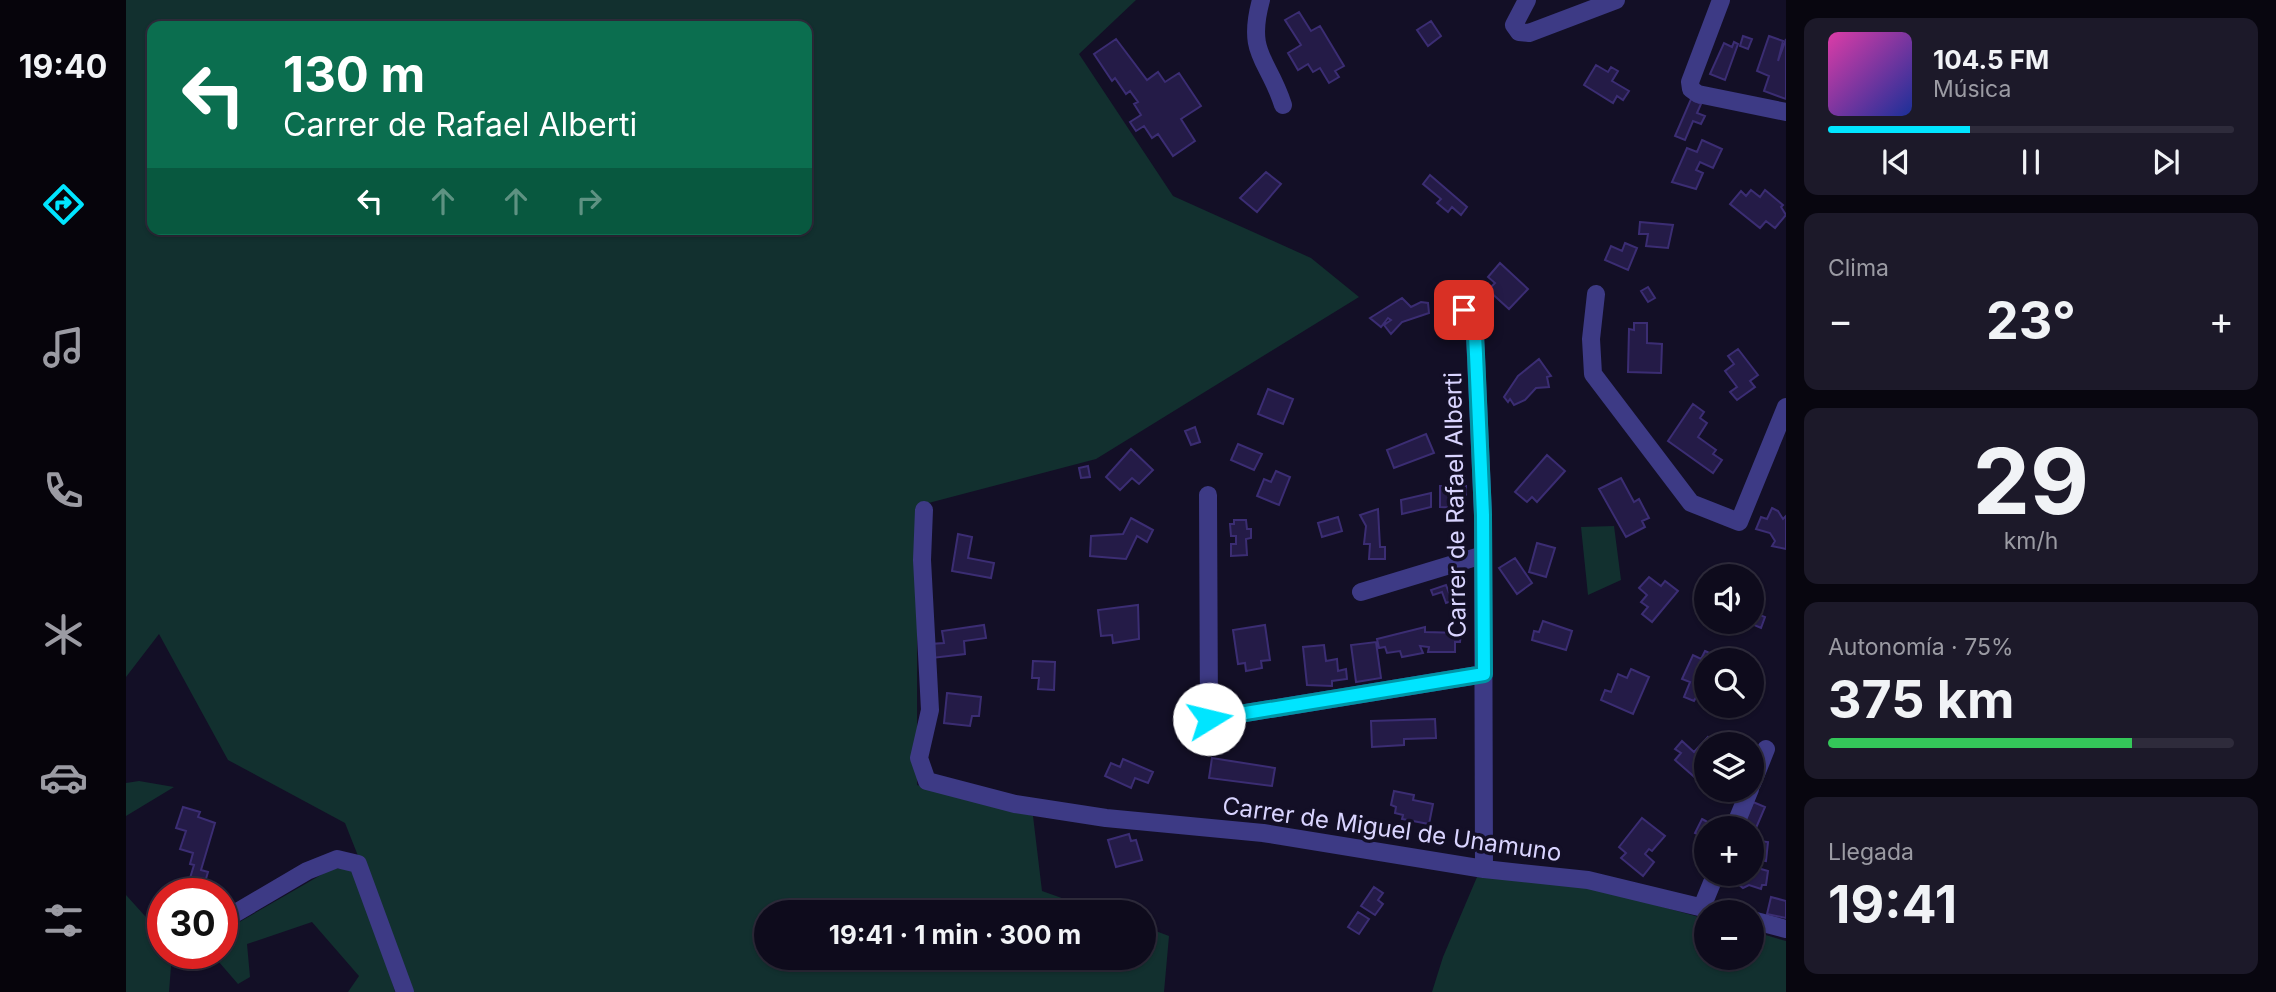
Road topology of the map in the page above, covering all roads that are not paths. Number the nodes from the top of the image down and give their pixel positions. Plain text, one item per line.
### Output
1 (1261, 0) edge
2 (1527, 0) edge
3 (1616, 0) edge
4 (1721, 0) edge
5 (1283, 105) dead end
6 (1786, 112) edge
7 (1596, 294) dead end
8 (1464, 310) dead end
9 (1786, 407) edge
10 (1208, 495) dead end
11 (924, 510) dead end
12 (1483, 555) junction
13 (1361, 592) dead end
14 (1484, 674) junction
15 (1766, 749) dead end
16 (1764, 754) edge
17 (1484, 869) junction
18 (1694, 905) edge
19 (238, 912) edge
20 (1764, 923) edge
21 (1786, 929) edge
22 (405, 992) edge

1 - 5 street
2 - 3 street
4 - 6 street
7 - 9 street
8 - 12 street, Carrer de Rafael Alberti
10 - 14 street
11 - 17 street, Carrer de Miguel de Unamuno
12 - 13 street
12 - 14 street, Carrer de Rafael Alberti
14 - 17 street, Carrer de Rafael Alberti
15 - 16 street
17 - 18 street, Carrer de Miguel de Unamuno
19 - 22 street
20 - 21 street

